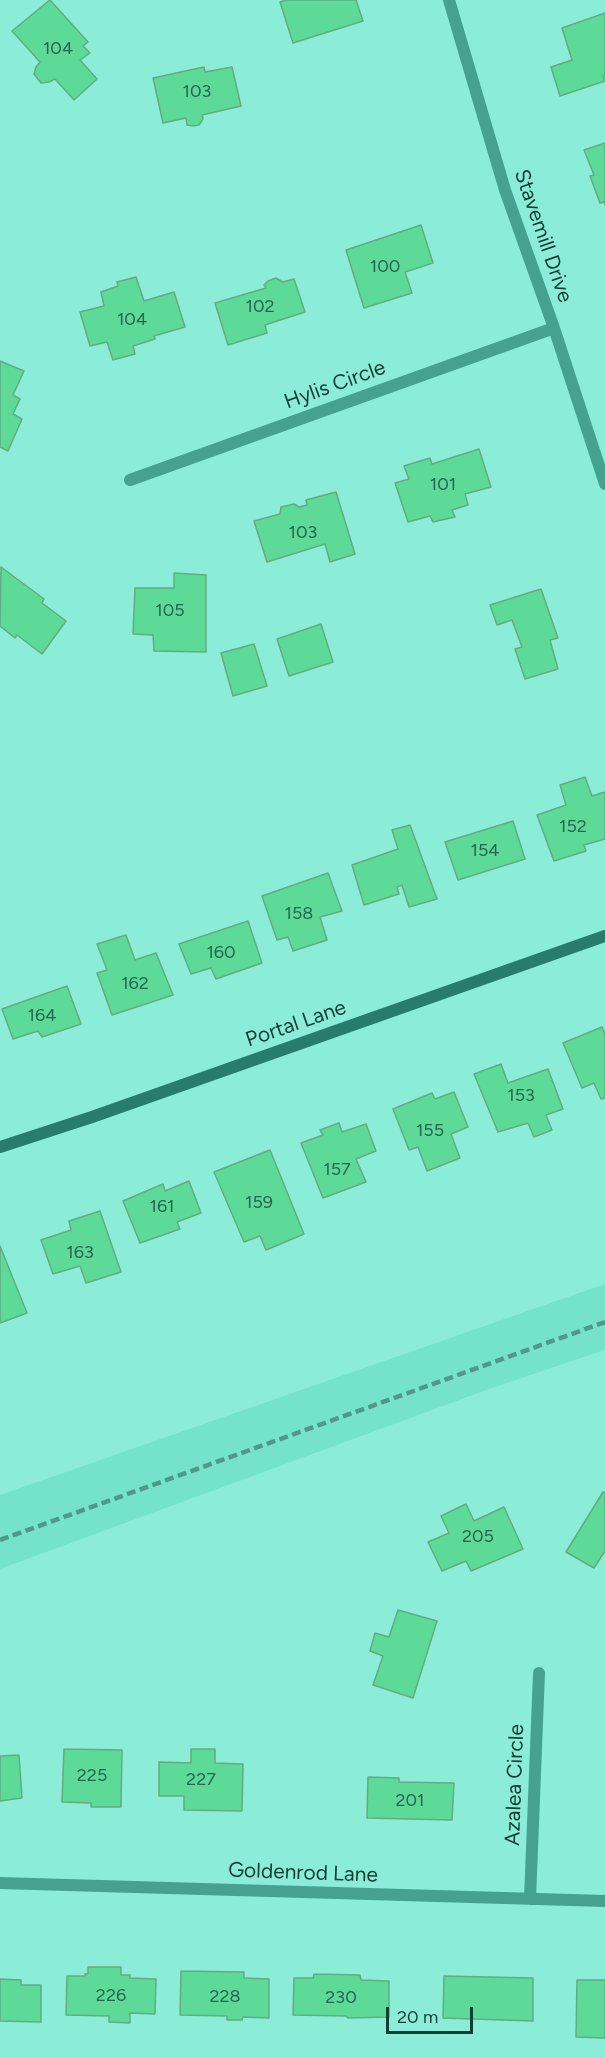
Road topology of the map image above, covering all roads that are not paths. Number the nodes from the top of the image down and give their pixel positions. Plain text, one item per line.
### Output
1 (449, 0) edge
2 (554, 328) junction
3 (130, 480) dead end
4 (605, 484) edge
5 (605, 936) edge
6 (0, 1148) edge
7 (539, 1672) dead end
8 (0, 1883) edge
9 (530, 1899) junction
10 (605, 1901) edge

1 - 2 street, Stavemill Drive
2 - 3 street, Hylis Circle
2 - 4 street, Stavemill Drive
5 - 6 street, Portal Lane
7 - 9 street, Azalea Circle
8 - 9 street, Goldenrod Lane
9 - 10 street, Goldenrod Lane

